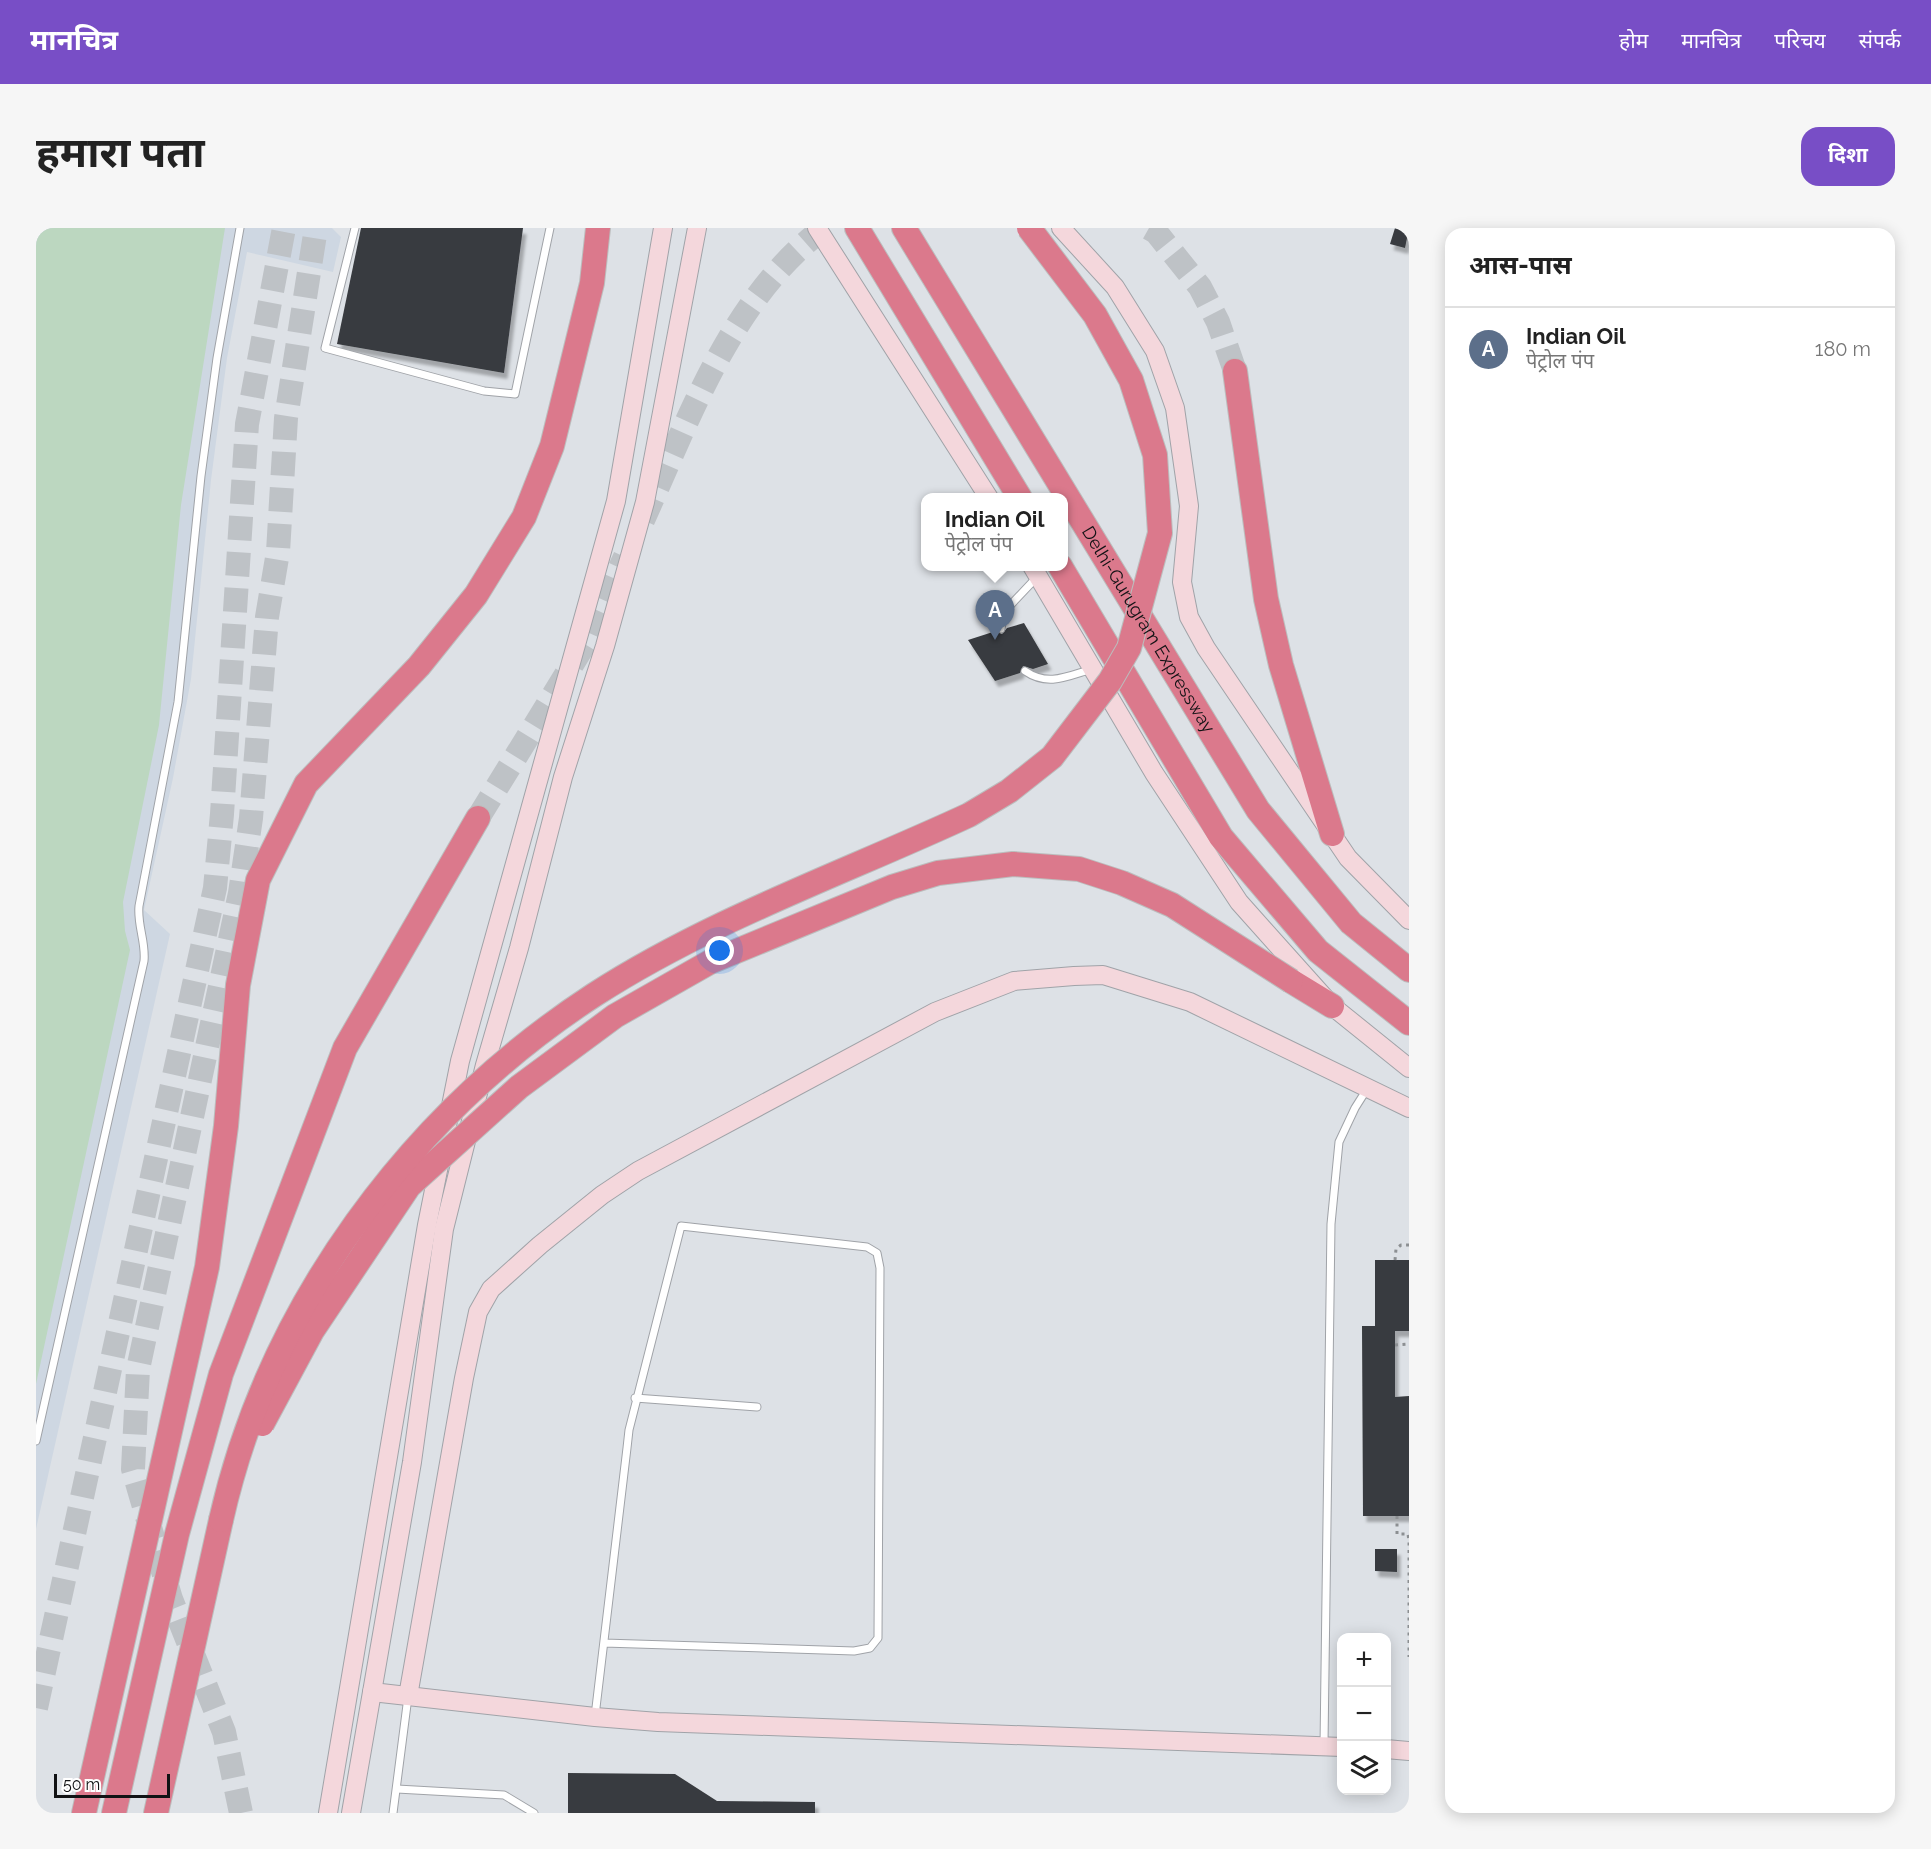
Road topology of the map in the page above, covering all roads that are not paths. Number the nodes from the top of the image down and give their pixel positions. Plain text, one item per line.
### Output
1 (240, 228) edge
2 (355, 228) edge
3 (550, 228) edge
4 (598, 228) edge
5 (663, 228) edge
6 (698, 228) edge
7 (817, 228) edge
8 (857, 228) edge
9 (904, 228) edge
10 (1029, 228) edge
11 (1060, 228) edge
12 (1235, 372) tunnel mouth
13 (986, 493) edge
14 (1017, 493) edge
15 (1065, 493) edge
16 (1068, 498) edge
17 (1036, 571) edge
18 (1038, 571) edge
19 (1062, 571) edge
20 (1001, 629) dead end
21 (1092, 669) junction
22 (1025, 671) dead end
23 (478, 818) tunnel mouth
24 (1332, 834) junction
25 (1409, 920) edge
26 (1409, 970) edge
27 (1332, 1006) junction
28 (1409, 1023) edge
29 (1409, 1068) edge
30 (1368, 1088) junction
31 (1409, 1108) edge
32 (635, 1398) junction
33 (757, 1407) dead end
34 (36, 1441) edge
35 (231, 1481) junction
36 (604, 1643) junction
37 (372, 1692) junction
38 (408, 1696) junction
39 (595, 1717) junction
40 (1333, 1746) edge
41 (1391, 1749) edge
42 (1409, 1751) edge
43 (398, 1789) junction
44 (84, 1813) edge
45 (114, 1813) edge
46 (156, 1813) edge
47 (328, 1813) edge
48 (351, 1813) edge
49 (393, 1813) edge
50 (534, 1813) edge

1 - 34 lane
2 - 3 lane
4 - 44 highway
5 - 47 main road
6 - 37 main road
7 - 13 main road
8 - 14 highway
9 - 15 highway, Delhi-Gurugram Expressway
10 - 35 highway, bridge
11 - 24 main road
12 - 24 highway
16 - 26 highway, Delhi-Gurugram Expressway
17 - 20 lane
18 - 21 main road
19 - 28 highway
21 - 22 lane
21 - 27 main road
23 - 45 highway
24 - 25 main road
27 - 29 main road
27 - 35 highway, bridge
30 - 31 main road
30 - 38 main road
30 - 40 lane
32 - 33 lane
32 - 36 lane
32 - 36 lane
35 - 46 highway, bridge
36 - 39 lane
37 - 38 main road
37 - 48 main road
38 - 39 main road
38 - 43 lane
39 - 40 main road
41 - 42 main road
43 - 49 lane
43 - 50 lane

